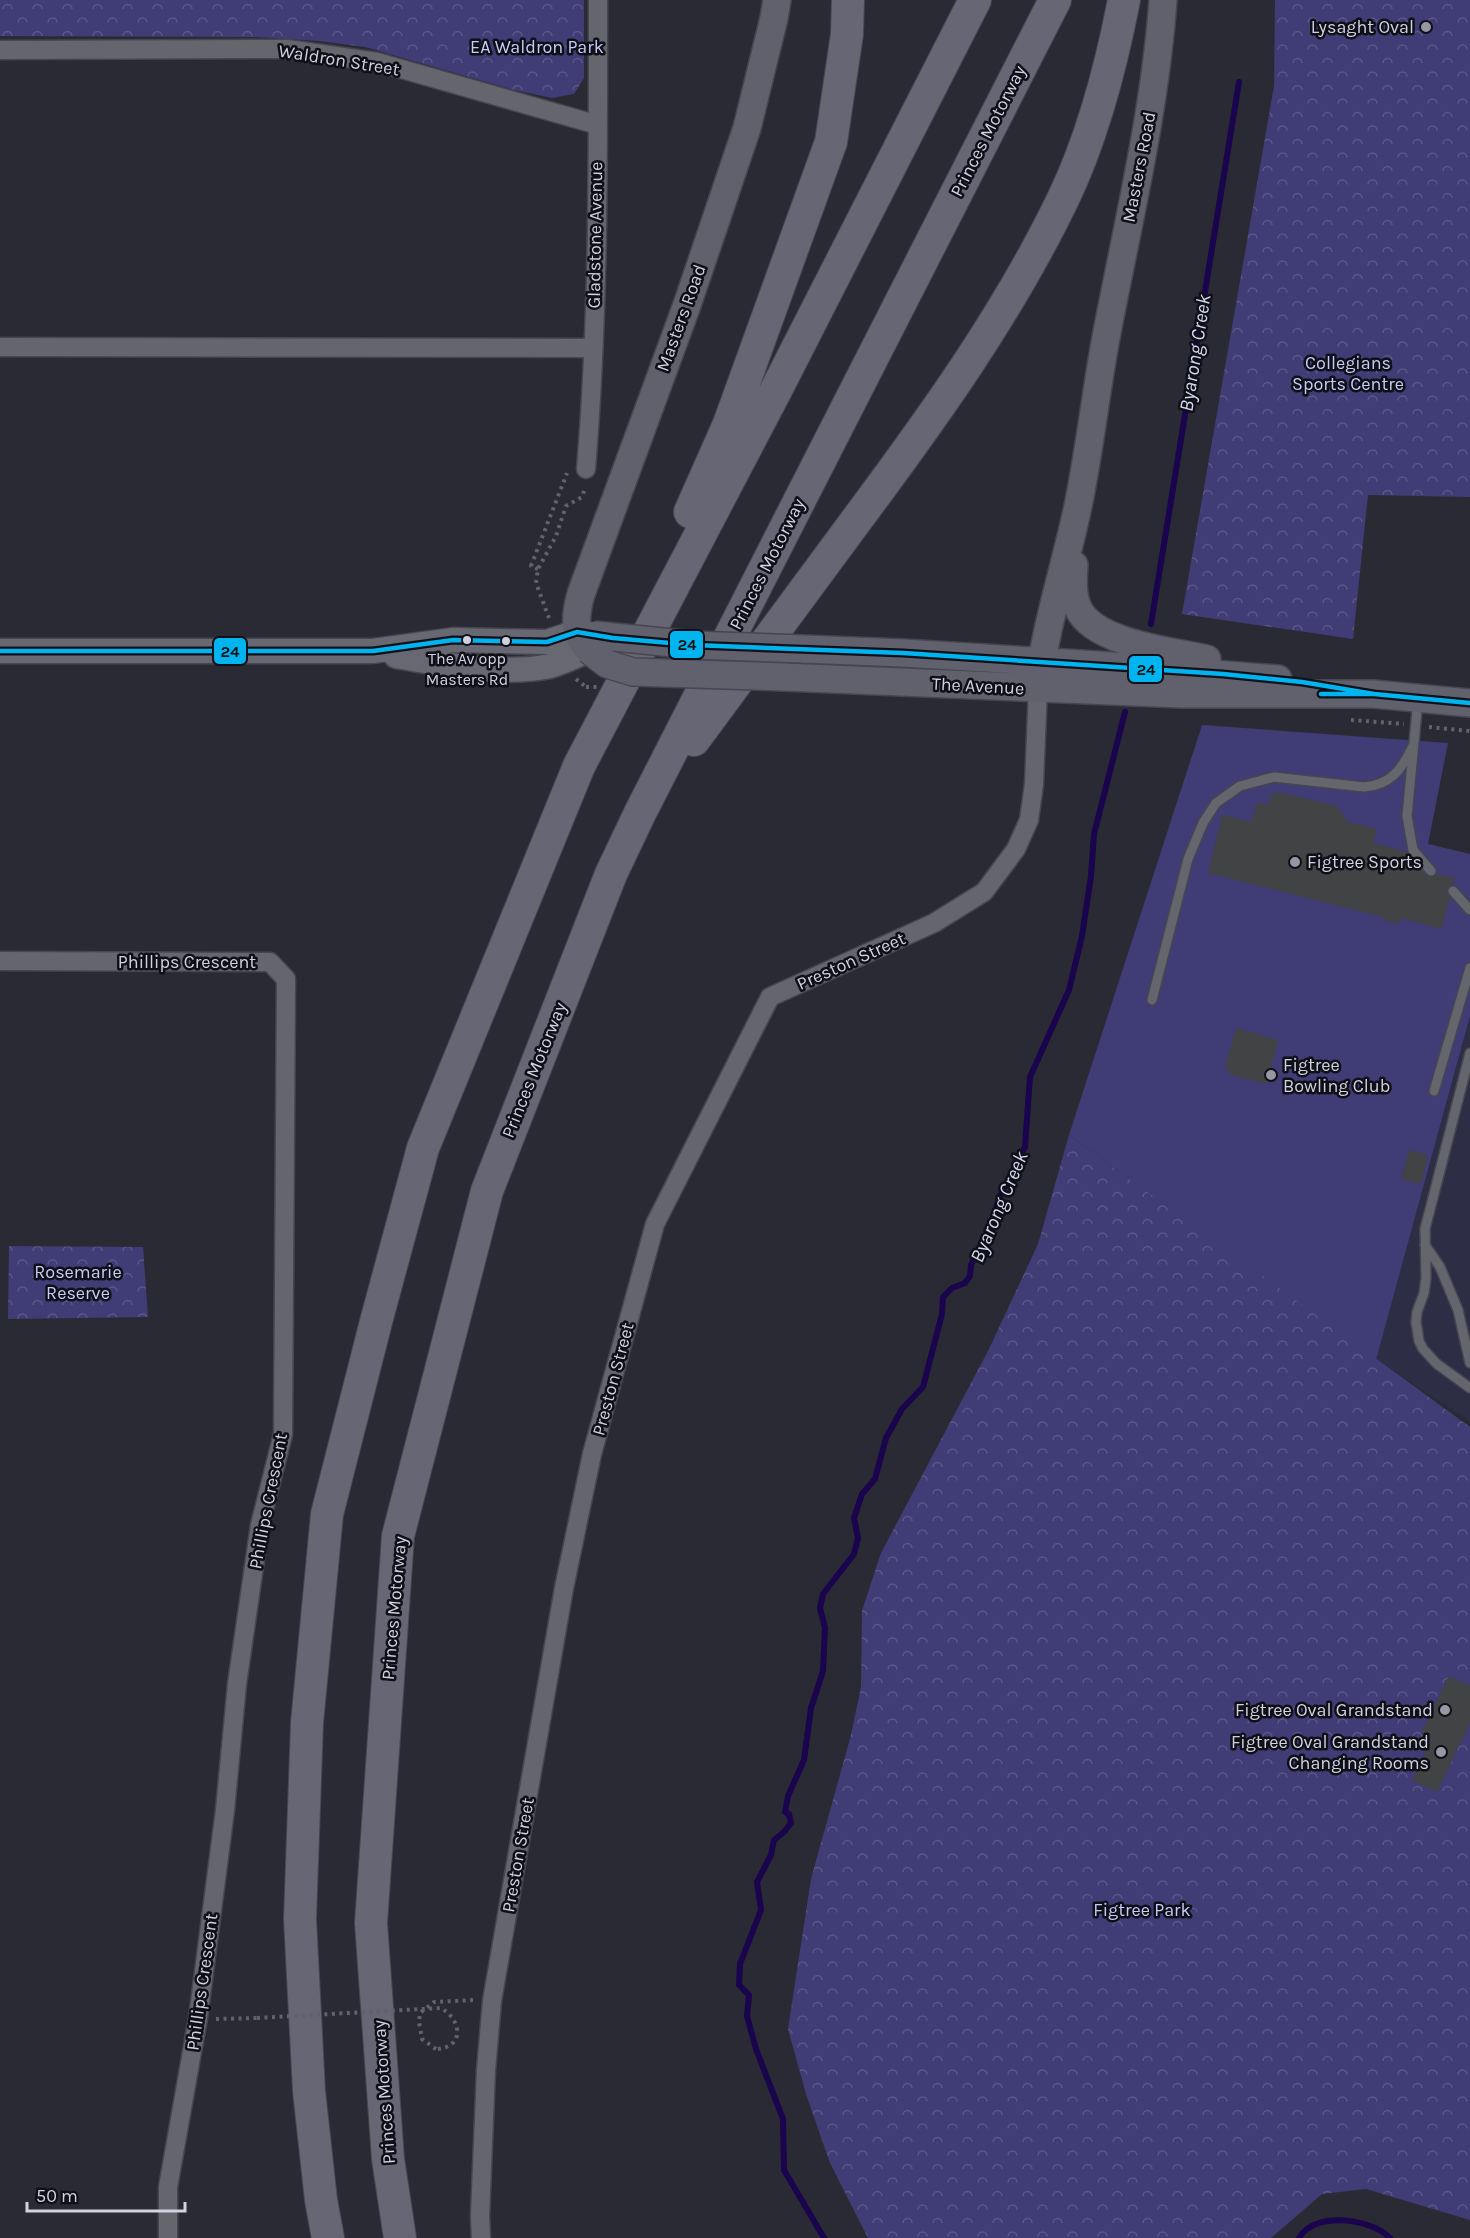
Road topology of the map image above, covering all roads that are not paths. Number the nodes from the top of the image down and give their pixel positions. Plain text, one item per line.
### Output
1 (598, 0) edge
2 (777, 0) edge
3 (848, 0) edge
4 (975, 0) edge
5 (1055, 0) edge
6 (1124, 0) edge
7 (1163, 0) edge
8 (0, 50) edge
9 (598, 125) junction
10 (0, 347) edge
11 (592, 348) junction
12 (578, 467) road end
13 (1077, 510) junction
14 (587, 643) junction
15 (0, 651) edge
16 (1041, 662) junction
17 (1038, 688) junction
18 (1374, 694) junction
19 (1419, 698) junction
20 (1470, 703) edge
21 (1413, 746) junction
22 (579, 766) junction
23 (640, 813) junction
24 (1431, 871) dead end
25 (1453, 891) dead end
26 (1470, 910) edge
27 (0, 961) edge
28 (1470, 968) edge
29 (1152, 1000) dead end
30 (1470, 1053) edge
31 (1434, 1091) dead end
32 (1424, 1243) junction
33 (1470, 1364) edge
34 (1470, 1388) edge
35 (168, 2238) edge
36 (327, 2238) edge
37 (400, 2238) edge
38 (481, 2238) edge

1 - 9 street, Gladstone Avenue
2 - 14 main road, Masters Road
3 - 22 highway
4 - 22 highway
5 - 23 highway, Princes Motorway
6 - 23 highway
7 - 13 main road, Masters Road
8 - 9 street, Waldron Street
9 - 11 street, Gladstone Avenue
10 - 11 street
11 - 12 street, Gladstone Avenue
13 - 16 main road, Masters Road
13 - 18 main road, Masters Road
14 - 15 main road, The Avenue
14 - 16 main road, The Avenue, bridge
14 - 17 main road, The Avenue, bridge
16 - 17 main road, Masters Road
16 - 18 main road, The Avenue
17 - 18 main road, The Avenue
17 - 38 street, Preston Street
18 - 19 main road, The Avenue
19 - 20 main road, The Avenue
19 - 21 lane
21 - 24 lane
21 - 29 lane
22 - 36 highway
23 - 37 highway, Princes Motorway
25 - 26 lane
27 - 35 street, Phillips Crescent
28 - 31 lane
30 - 32 lane
32 - 33 lane
32 - 34 lane

